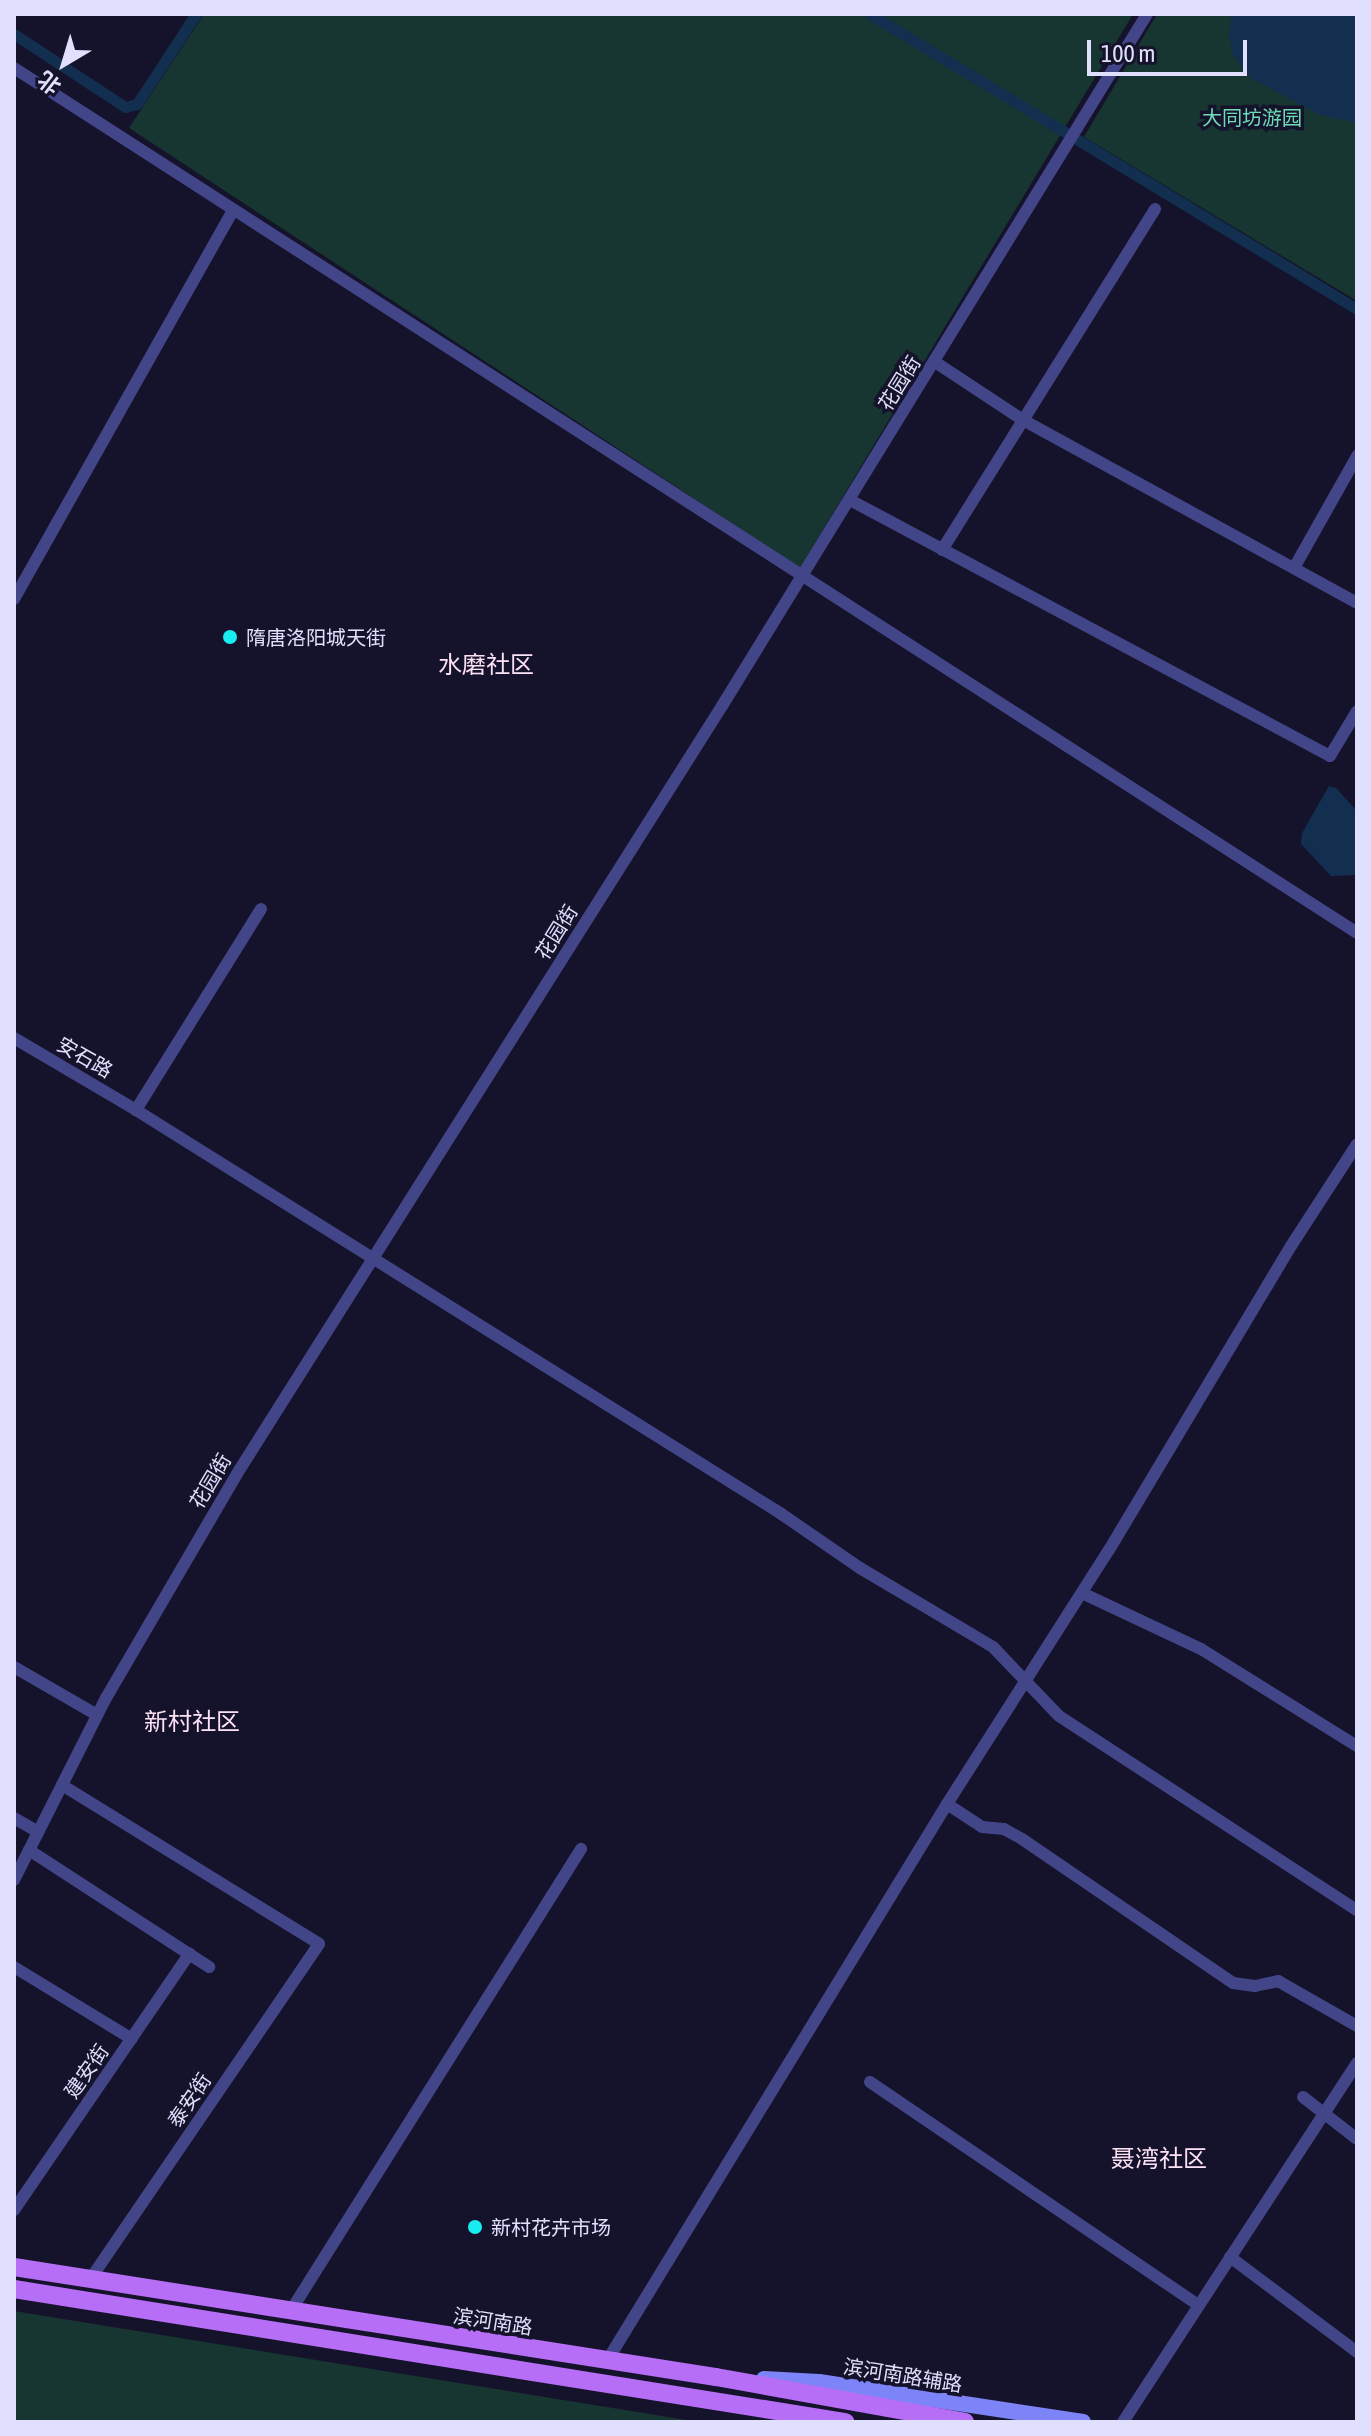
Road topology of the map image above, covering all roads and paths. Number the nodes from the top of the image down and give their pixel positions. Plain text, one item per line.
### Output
1 (1147, 14) edge
2 (14, 68) edge
3 (1155, 209) dead end
4 (233, 210) junction
5 (935, 362) junction
6 (1023, 420) junction
7 (1357, 456) edge
8 (850, 500) junction
9 (942, 550) junction
10 (1294, 568) junction
11 (803, 576) junction
12 (14, 599) edge
13 (1357, 603) edge
14 (1355, 720) edge
15 (261, 909) dead end
16 (1357, 933) edge
17 (14, 1038) edge
18 (136, 1110) junction
19 (1357, 1144) edge
20 (374, 1258) junction
21 (1082, 1593) junction
22 (14, 1667) edge
23 (1026, 1680) junction
24 (97, 1715) junction
25 (1357, 1746) edge
26 (62, 1785) junction
27 (947, 1804) junction
28 (14, 1818) edge
29 (38, 1832) junction
30 (581, 1849) dead end
31 (29, 1850) junction
32 (14, 1880) edge
33 (1357, 1910) edge
34 (190, 1953) junction
35 (14, 1967) edge
36 (209, 1967) dead end
37 (1357, 2026) edge
38 (132, 2039) junction
39 (1357, 2063) edge
40 (870, 2082) dead end
41 (1303, 2097) dead end
42 (1325, 2114) junction
43 (1357, 2139) edge
44 (14, 2210) edge
45 (1230, 2257) junction
46 (14, 2267) edge
47 (91, 2278) junction
48 (14, 2289) edge
49 (211, 2298) junction
50 (1198, 2305) junction
51 (290, 2312) junction
52 (207, 2320) junction
53 (1357, 2352) edge
54 (607, 2361) junction
55 (716, 2377) junction
56 (714, 2401) junction
57 (795, 2422) edge
58 (845, 2422) edge
59 (965, 2422) edge
60 (1083, 2422) edge
61 (1123, 2422) edge

1 - 5 street, 花园街
2 - 4 street
3 - 6 street
4 - 11 street
4 - 12 street
5 - 6 street
5 - 8 street, 花园街
6 - 9 street
6 - 10 street
7 - 10 street
8 - 9 street
8 - 11 street, 花园街
9 - 14 street
10 - 13 street
11 - 16 street
11 - 20 street, 花园街
15 - 18 street
17 - 18 street, 安石路
18 - 20 street, 安石路
19 - 21 street
20 - 23 street, 安石路
20 - 24 street, 花园街
21 - 23 street
21 - 25 street
22 - 24 street
23 - 27 street
23 - 33 street, 安石路
24 - 26 street, 花园街
26 - 29 street, 花园街
26 - 47 street, 泰安街
27 - 37 street
27 - 54 street
28 - 29 street
29 - 31 street, 花园街
30 - 51 street
31 - 32 street, 花园街
31 - 34 street
34 - 36 street
34 - 38 street, 建安街
35 - 38 street
38 - 44 street, 建安街
39 - 42 street
40 - 50 street
41 - 42 street
42 - 43 street
42 - 45 street
45 - 50 street
45 - 53 street
46 - 47 main road, 滨河南路
47 - 49 main road, 滨河南路
48 - 52 main road
49 - 51 main road, 滨河南路
49 - 52 main road
50 - 61 street
51 - 54 main road, 滨河南路
52 - 56 main road
54 - 55 main road, 滨河南路
55 - 59 main road, 滨河南路
55 - 60 main road, 滨河南路辅路
56 - 57 main road
56 - 58 main road

